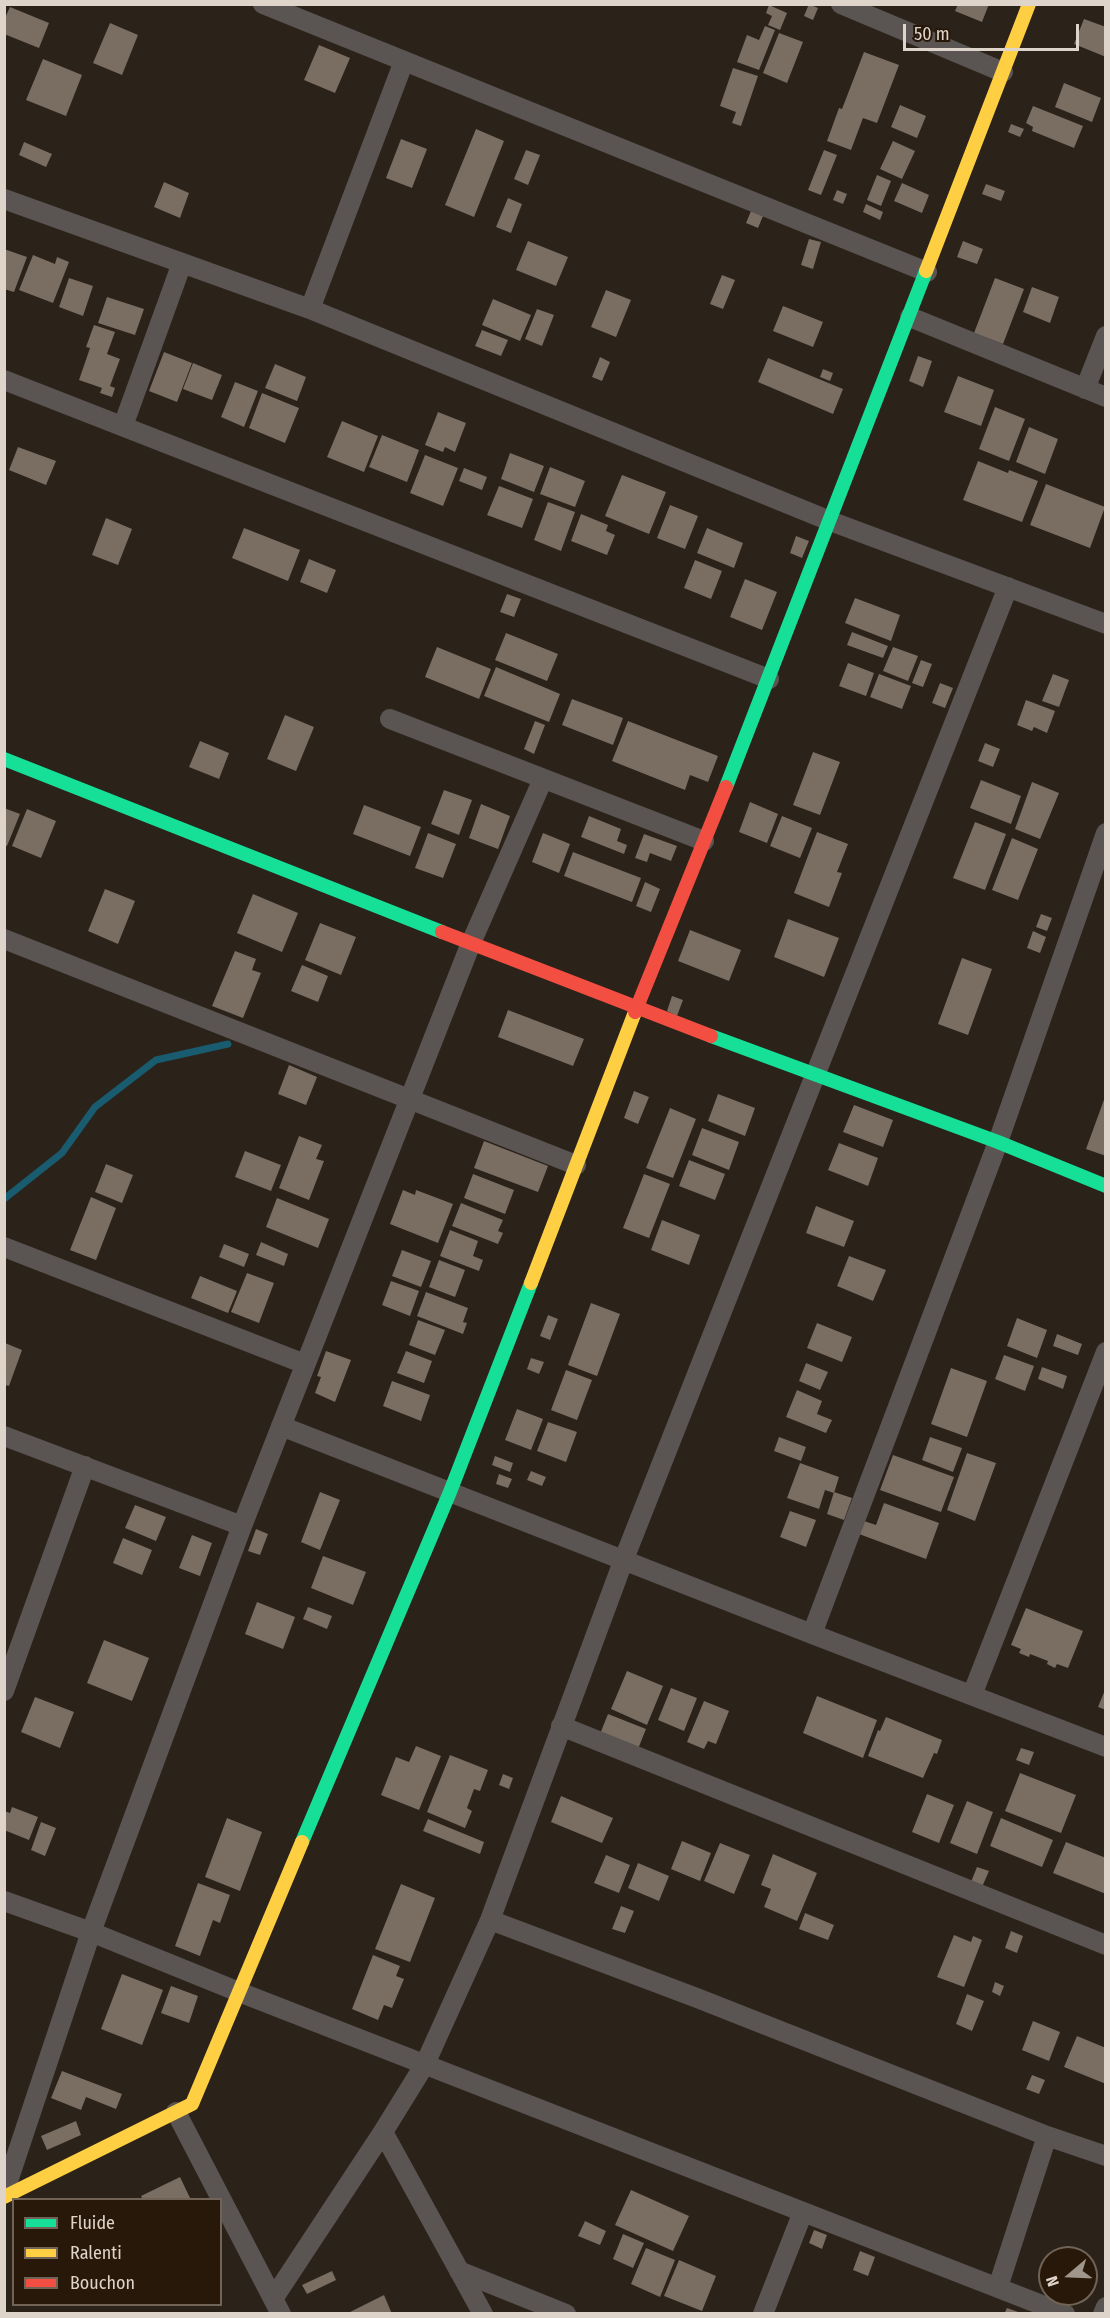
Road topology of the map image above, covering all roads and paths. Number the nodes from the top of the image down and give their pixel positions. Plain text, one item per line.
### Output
1 (262, 4) edge
2 (841, 4) edge
3 (1029, 4) edge
4 (289, 9) edge
5 (404, 61) junction
6 (1003, 72) junction
7 (4, 199) edge
8 (182, 263) junction
9 (927, 272) junction
10 (310, 309) junction
11 (910, 317) junction
12 (1106, 336) edge
13 (4, 380) edge
14 (1085, 389) junction
15 (1106, 397) edge
16 (123, 426) junction
17 (830, 521) junction
18 (1008, 587) junction
19 (1106, 624) edge
20 (769, 679) junction
21 (390, 719) dead end
22 (4, 759) edge
23 (543, 779) junction
24 (1106, 833) edge
25 (704, 841) junction
26 (4, 939) edge
27 (471, 943) junction
28 (637, 1007) junction
29 (815, 1076) junction
30 (409, 1099) junction
31 (998, 1142) junction
32 (576, 1165) junction
33 (1106, 1186) edge
34 (4, 1247) edge
35 (1106, 1352) edge
36 (305, 1364) junction
37 (281, 1426) junction
38 (4, 1436) edge
39 (85, 1466) junction
40 (450, 1492) junction
41 (242, 1526) junction
42 (624, 1559) junction
43 (812, 1634) junction
44 (4, 1691) edge
45 (972, 1695) junction
46 (561, 1726) junction
47 (1106, 1747) edge
48 (4, 1901) edge
49 (490, 1920) junction
50 (91, 1932) junction
51 (1106, 1945) edge
52 (239, 1992) junction
53 (425, 2064) junction
54 (176, 2112) junction
55 (384, 2132) junction
56 (1047, 2136) junction
57 (1106, 2156) edge
58 (4, 2195) edge
59 (221, 2198) edge
60 (222, 2200) edge
61 (803, 2212) junction
62 (459, 2271) junction
63 (998, 2287) junction
64 (277, 2306) edge
65 (1106, 2307) edge
66 (483, 2313) edge
67 (567, 2313) edge
68 (763, 2313) edge
69 (1065, 2313) edge
70 (1103, 2313) edge

1 - 4 street
2 - 6 street
3 - 6 street
4 - 5 street
5 - 9 street
5 - 10 street
6 - 9 street
7 - 8 street
8 - 10 street
8 - 16 street
9 - 11 street
10 - 17 street
11 - 14 street
11 - 17 street
12 - 14 street
13 - 16 street
14 - 15 street
16 - 20 street
17 - 18 street
17 - 20 street
18 - 19 street
18 - 29 street
20 - 25 street
21 - 23 street
22 - 27 street
23 - 25 street
23 - 27 street
24 - 31 street
25 - 28 street
26 - 30 street
27 - 28 street
27 - 30 street
28 - 29 street
28 - 32 street
29 - 31 street
29 - 42 street
30 - 32 street
30 - 36 street
31 - 33 street
31 - 43 street
32 - 40 street
34 - 36 street
35 - 45 street
36 - 37 street
37 - 40 street
37 - 41 street
38 - 39 street
39 - 41 street
39 - 44 street
40 - 42 street
40 - 52 street
41 - 50 street
42 - 43 street
42 - 46 street
43 - 45 street
45 - 47 street
46 - 49 street
46 - 51 street
48 - 50 street
49 - 53 street
49 - 56 street
50 - 52 street
50 - 58 street
52 - 53 street
52 - 54 street
53 - 55 street
53 - 61 street
54 - 58 street
54 - 59 street
55 - 62 street
55 - 64 street
56 - 57 street
56 - 63 street
60 - 64 street
61 - 63 street
61 - 68 street
62 - 66 street
62 - 67 street
63 - 69 street
65 - 70 street

